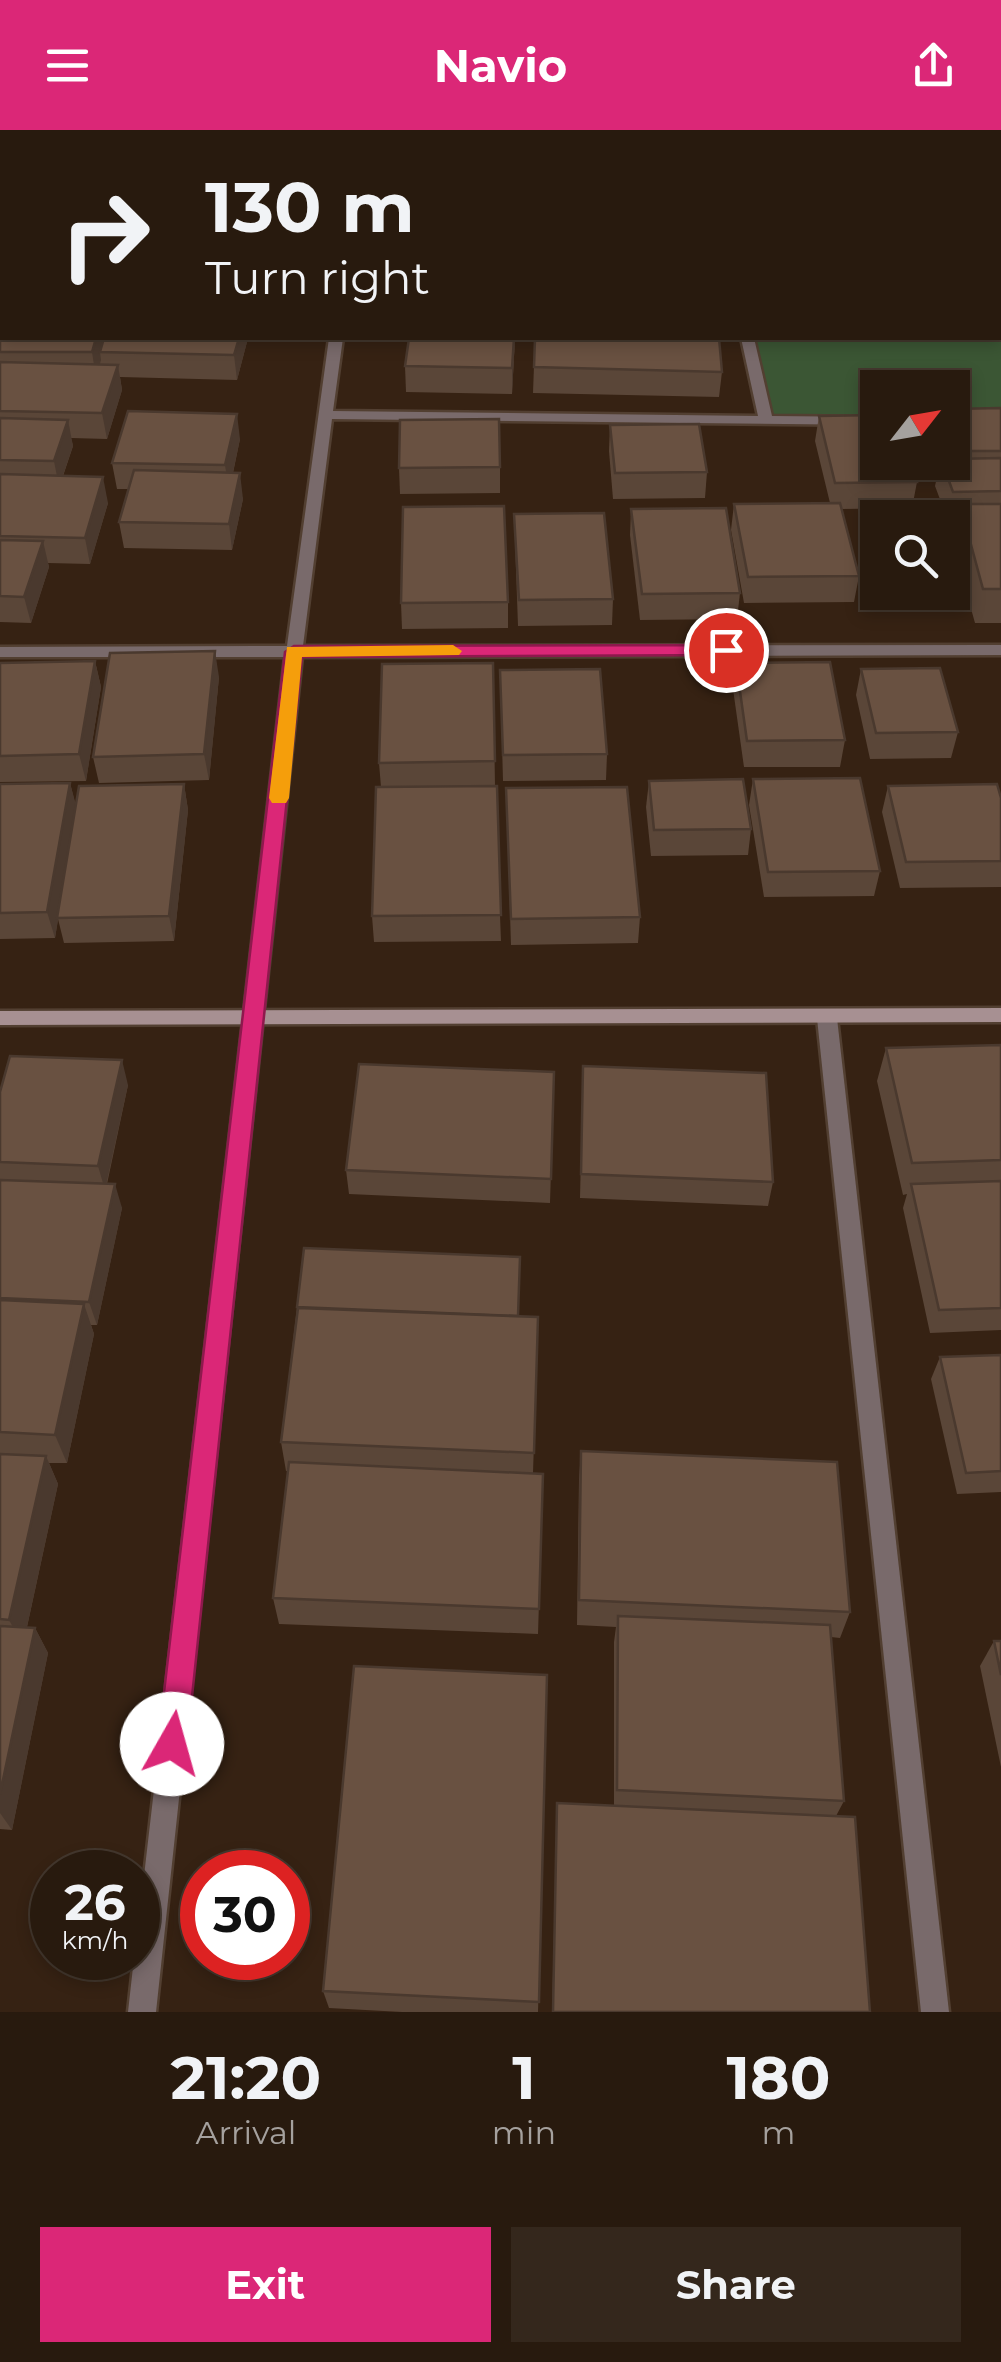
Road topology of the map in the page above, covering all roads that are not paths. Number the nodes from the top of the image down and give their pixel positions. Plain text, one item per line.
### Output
1 (336, 340) edge
2 (748, 340) edge
3 (326, 415) junction
4 (766, 420) junction
5 (860, 421) edge
6 (1001, 650) edge
7 (0, 652) edge
8 (294, 652) junction
9 (1001, 1015) edge
10 (0, 1018) edge
11 (256, 1018) junction
12 (827, 1018) junction
13 (142, 2012) edge
14 (935, 2012) edge

1 - 3 street
2 - 4 street
3 - 4 street
3 - 8 street
4 - 5 street
6 - 8 street
7 - 8 street
8 - 11 street
9 - 12 street
10 - 11 street
11 - 12 street
11 - 13 street
12 - 14 street

